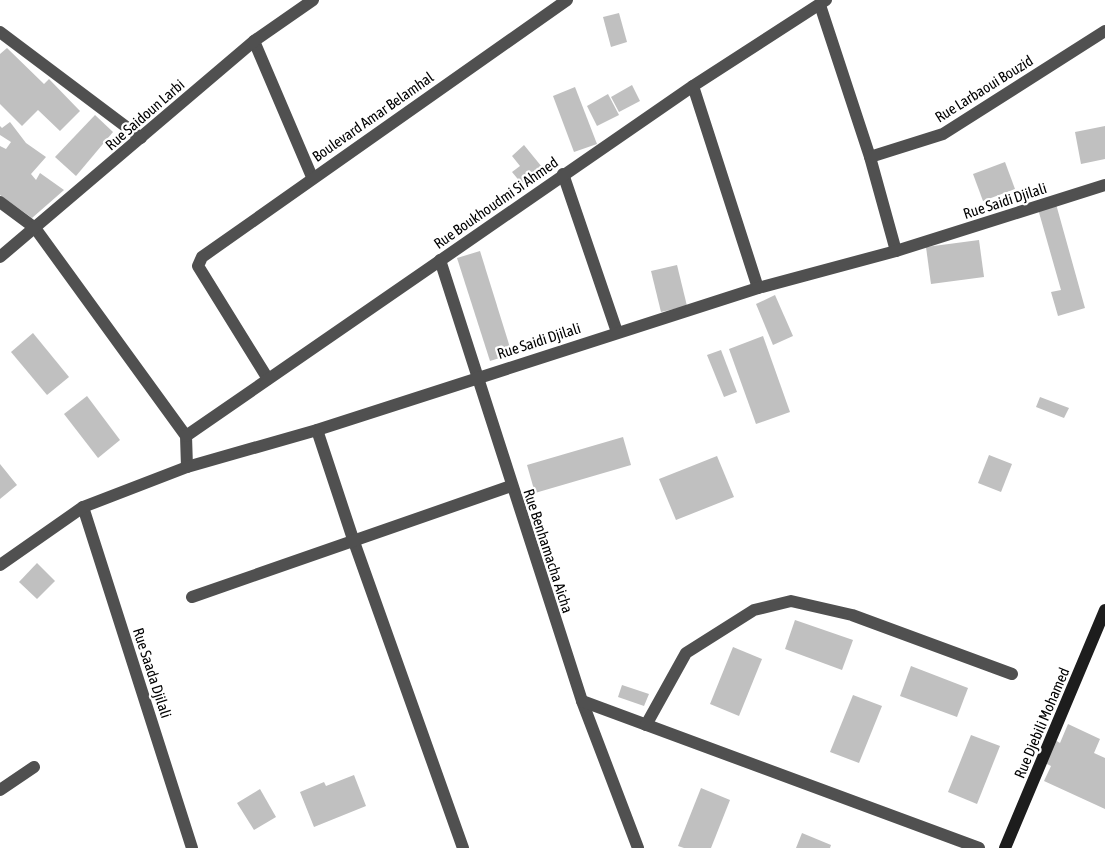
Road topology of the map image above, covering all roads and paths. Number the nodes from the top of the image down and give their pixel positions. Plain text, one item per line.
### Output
1 (313, 0) edge
2 (567, 0) edge
3 (823, 2) edge
4 (1105, 31) edge
5 (0, 32) edge
6 (254, 41) junction
7 (693, 86) junction
8 (141, 138) junction
9 (870, 157) junction
10 (563, 174) junction
11 (312, 177) junction
12 (1105, 185) edge
13 (0, 202) edge
14 (35, 228) junction
15 (896, 251) junction
16 (0, 257) edge
17 (440, 260) junction
18 (758, 288) junction
19 (617, 332) junction
20 (478, 377) junction
21 (268, 379) junction
22 (317, 430) junction
23 (186, 436) junction
24 (187, 467) junction
25 (512, 486) junction
26 (83, 507) junction
27 (352, 539) junction
28 (0, 565) edge
29 (192, 597) dead end
30 (1105, 610) edge
31 (1012, 674) dead end
32 (582, 701) junction
33 (646, 725) junction
34 (34, 766) dead end
35 (0, 790) edge
36 (192, 848) edge
37 (463, 848) edge
38 (638, 848) edge
39 (979, 848) edge
40 (1005, 848) edge

1 - 6 street, Rue Saidoun Larbi
2 - 11 street, Boulevard Amar Belamhal
3 - 7 street, Rue Boukhoudmi Si Ahmed
3 - 9 street
4 - 9 street, Rue Larbaoui Bouzid
5 - 8 street
6 - 8 street, Rue Saidoun Larbi
6 - 11 street
7 - 10 street, Rue Boukhoudmi Si Ahmed
7 - 18 street
8 - 14 street, Rue Saidoun Larbi
9 - 15 street
10 - 17 street, Rue Boukhoudmi Si Ahmed
10 - 19 street
11 - 21 street, Boulevard Amar Belamhal
12 - 15 street, Rue Saidi Djilali
13 - 14 street
14 - 16 street, Rue Saidoun Larbi
14 - 23 street
15 - 18 street, Rue Saidi Djilali
17 - 20 street, Rue Benhamacha Aicha
17 - 21 street, Rue Boukhoudmi Si Ahmed
18 - 19 street, Rue Saidi Djilali
19 - 20 street, Rue Saidi Djilali
20 - 22 street, Rue Saidi Djilali
20 - 25 street, Rue Benhamacha Aicha
21 - 23 street, Rue Boukhoudmi Si Ahmed
22 - 24 street, Rue Saidi Djilali
22 - 27 street
23 - 24 street
24 - 26 street, Rue Saidi Djilali
25 - 27 street
25 - 32 street, Rue Benhamacha Aicha
26 - 28 street, Rue Saidi Djilali
26 - 36 street, Rue Saada Djilali
27 - 29 street
27 - 37 street
30 - 40 main road, Rue Djebili Mohamed
31 - 33 street
32 - 33 street
32 - 38 street, Rue Benhamacha Aicha
33 - 39 street
34 - 35 street

